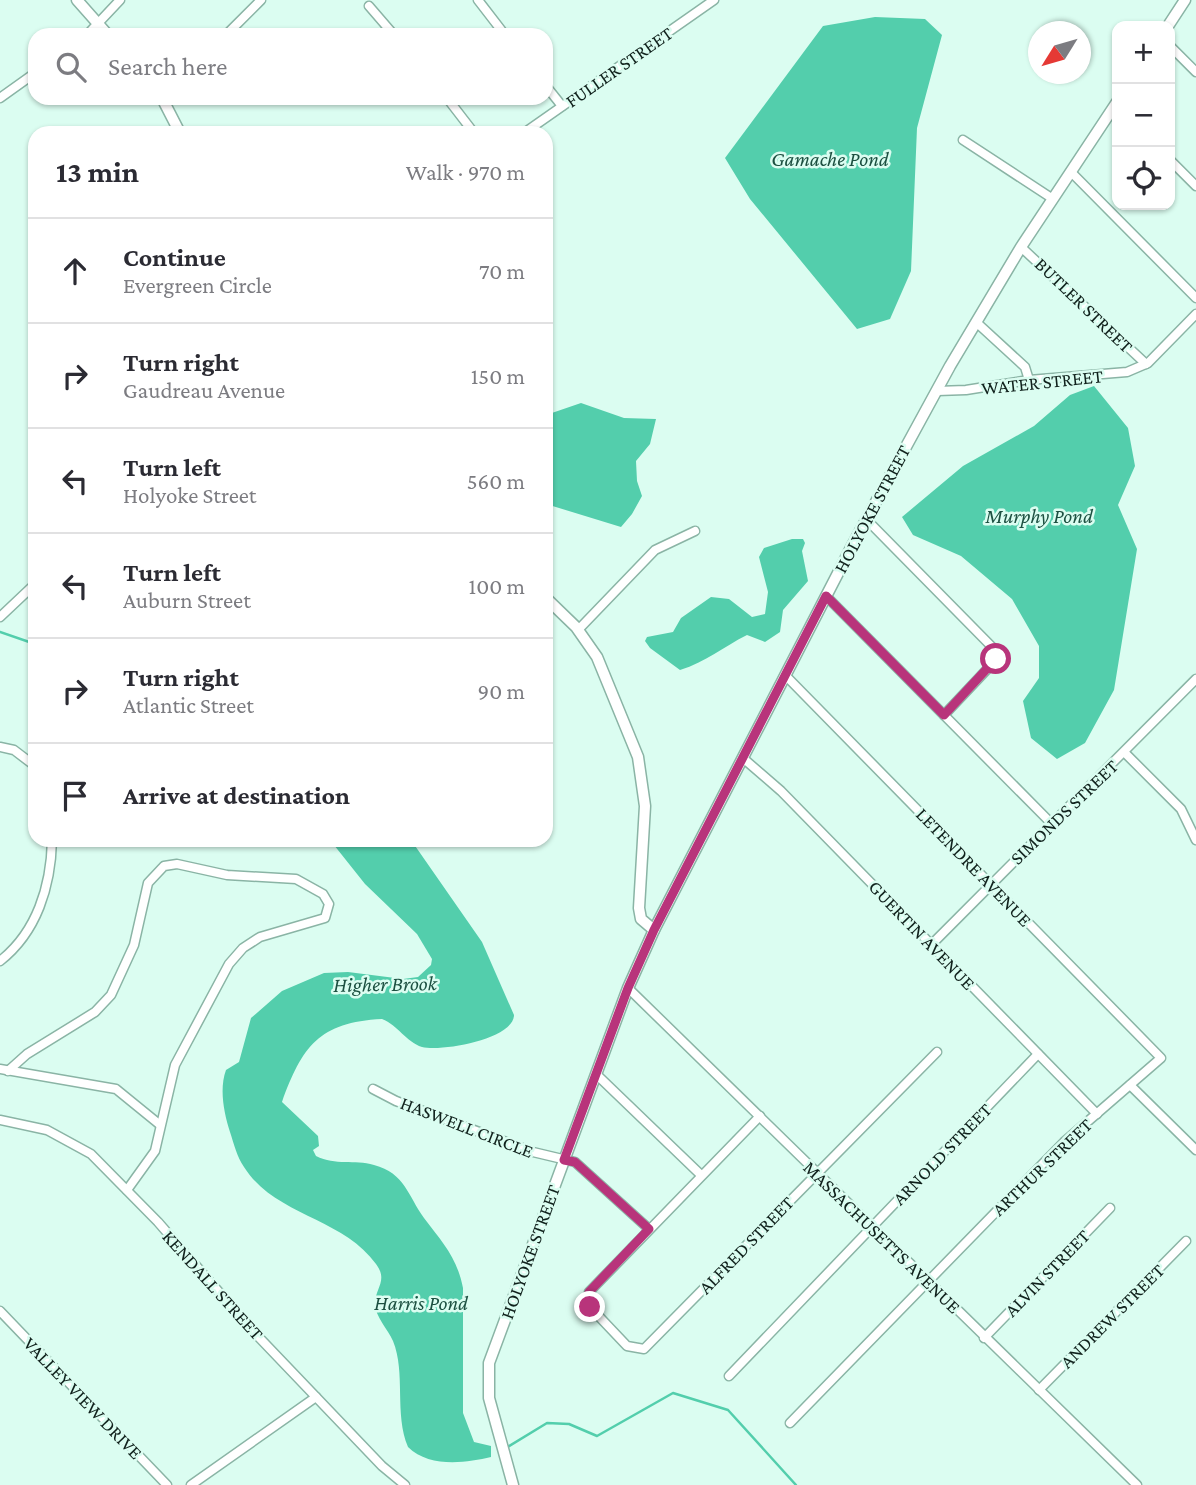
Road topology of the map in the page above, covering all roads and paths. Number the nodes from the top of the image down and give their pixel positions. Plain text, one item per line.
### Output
1 (77, 0) edge
2 (120, 0) edge
3 (261, 0) edge
4 (478, 0) edge
5 (714, 0) edge
6 (1185, 0) edge
7 (369, 6) dead end
8 (1171, 21) edge
9 (98, 24) junction
10 (94, 28) edge
11 (102, 28) edge
12 (233, 28) edge
13 (388, 28) edge
14 (500, 28) edge
15 (1175, 51) edge
16 (1196, 72) edge
17 (28, 78) edge
18 (553, 95) edge
19 (0, 98) edge
20 (166, 105) edge
21 (452, 105) edge
22 (562, 106) junction
23 (1112, 111) edge
24 (176, 126) edge
25 (469, 126) edge
26 (534, 126) edge
27 (963, 140) dead end
28 (1175, 165) edge
29 (1071, 172) junction
30 (1196, 186) edge
31 (1053, 199) junction
32 (1021, 247) junction
33 (1196, 298) edge
34 (1196, 314) edge
35 (976, 322) junction
36 (1146, 364) junction
37 (1029, 380) junction
38 (937, 391) junction
39 (866, 519) junction
40 (695, 531) dead end
41 (28, 591) edge
42 (826, 596) junction
43 (553, 605) edge
44 (0, 617) edge
45 (578, 630) junction
46 (786, 676) junction
47 (1196, 679) edge
48 (944, 715) junction
49 (0, 747) edge
50 (1125, 753) junction
51 (744, 759) junction
52 (28, 761) edge
53 (1052, 824) junction
54 (1196, 840) edge
55 (51, 847) edge
56 (990, 885) junction
57 (654, 930) junction
58 (931, 945) junction
59 (0, 961) edge
60 (628, 988) junction
61 (937, 1052) dead end
62 (1038, 1054) junction
63 (1161, 1058) joint
64 (4, 1070) edge
65 (596, 1074) junction
66 (1130, 1085) junction
67 (373, 1088) dead end
68 (1097, 1114) junction
69 (760, 1116) junction
70 (0, 1120) edge
71 (159, 1124) junction
72 (1196, 1150) edge
73 (564, 1160) junction
74 (816, 1172) junction
75 (701, 1175) junction
76 (127, 1190) junction
77 (1110, 1209) dead end
78 (872, 1228) junction
79 (649, 1229) junction
80 (1186, 1241) dead end
81 (928, 1281) junction
82 (0, 1311) edge
83 (984, 1338) junction
84 (729, 1376) dead end
85 (1039, 1390) junction
86 (316, 1397) junction
87 (789, 1423) dead end
88 (167, 1485) edge
89 (191, 1485) edge
90 (405, 1485) edge
91 (513, 1485) edge
92 (1137, 1485) edge

1 - 9 main road
2 - 9 street
3 - 12 street
4 - 14 street
5 - 22 street, FULLER STREET
6 - 8 main road
7 - 13 street
9 - 10 street
9 - 11 main road
15 - 16 street
17 - 19 street
18 - 22 street
20 - 24 main road
21 - 25 street
22 - 26 street, FULLER STREET
23 - 29 main road, HOLYOKE STREET
27 - 31 street
28 - 30 street
29 - 31 main road, HOLYOKE STREET
29 - 33 street
31 - 32 main road, HOLYOKE STREET
32 - 35 main road, HOLYOKE STREET
32 - 36 street, BUTLER STREET
34 - 36 street
35 - 37 street
35 - 38 main road, HOLYOKE STREET
36 - 37 street, WATER STREET
37 - 38 street, WATER STREET
38 - 39 main road, HOLYOKE STREET
39 - 42 main road, HOLYOKE STREET
39 - 48 street
40 - 45 street
41 - 44 street
42 - 46 main road, HOLYOKE STREET
42 - 48 street
43 - 45 main road
45 - 57 main road
46 - 51 main road, HOLYOKE STREET
46 - 56 street, LETENDRE AVENUE
47 - 50 street, SIMONDS STREET
48 - 53 street
49 - 52 street
50 - 53 street, SIMONDS STREET
50 - 54 street
51 - 57 main road, HOLYOKE STREET
51 - 58 street, GUERTIN AVENUE
53 - 56 street, SIMONDS STREET
55 - 59 street
56 - 58 street, SIMONDS STREET
56 - 63 street, LETENDRE AVENUE
57 - 60 main road, HOLYOKE STREET
58 - 62 street, GUERTIN AVENUE
60 - 65 main road, HOLYOKE STREET
60 - 69 street, MASSACHUSETTS AVENUE
61 - 74 street, ALFRED STREET
62 - 68 street, GUERTIN AVENUE
62 - 78 street, ARNOLD STREET
63 - 66 street, ARTHUR STREET
64 - 71 street
64 - 71 street
65 - 73 main road, HOLYOKE STREET
65 - 75 street
66 - 68 street, ARTHUR STREET
66 - 72 street
67 - 73 street, HASWELL CIRCLE
68 - 81 street, ARTHUR STREET
69 - 74 street, MASSACHUSETTS AVENUE
69 - 75 street
70 - 76 street, KENDALL STREET
71 - 76 street
73 - 79 street, HASWELL CIRCLE
73 - 91 main road, HOLYOKE STREET
74 - 78 street, MASSACHUSETTS AVENUE
74 - 79 street, ALFRED STREET
75 - 79 street
76 - 86 street, KENDALL STREET
77 - 83 street, ALVIN STREET
78 - 81 street, MASSACHUSETTS AVENUE
78 - 84 street, ARNOLD STREET
80 - 85 street, ANDREW STREET
81 - 83 street, MASSACHUSETTS AVENUE
81 - 87 street, ARTHUR STREET
82 - 88 street, VALLEY VIEW DRIVE
83 - 85 street, MASSACHUSETTS AVENUE
85 - 92 street, MASSACHUSETTS AVENUE
86 - 89 street
86 - 90 street, KENDALL STREET

